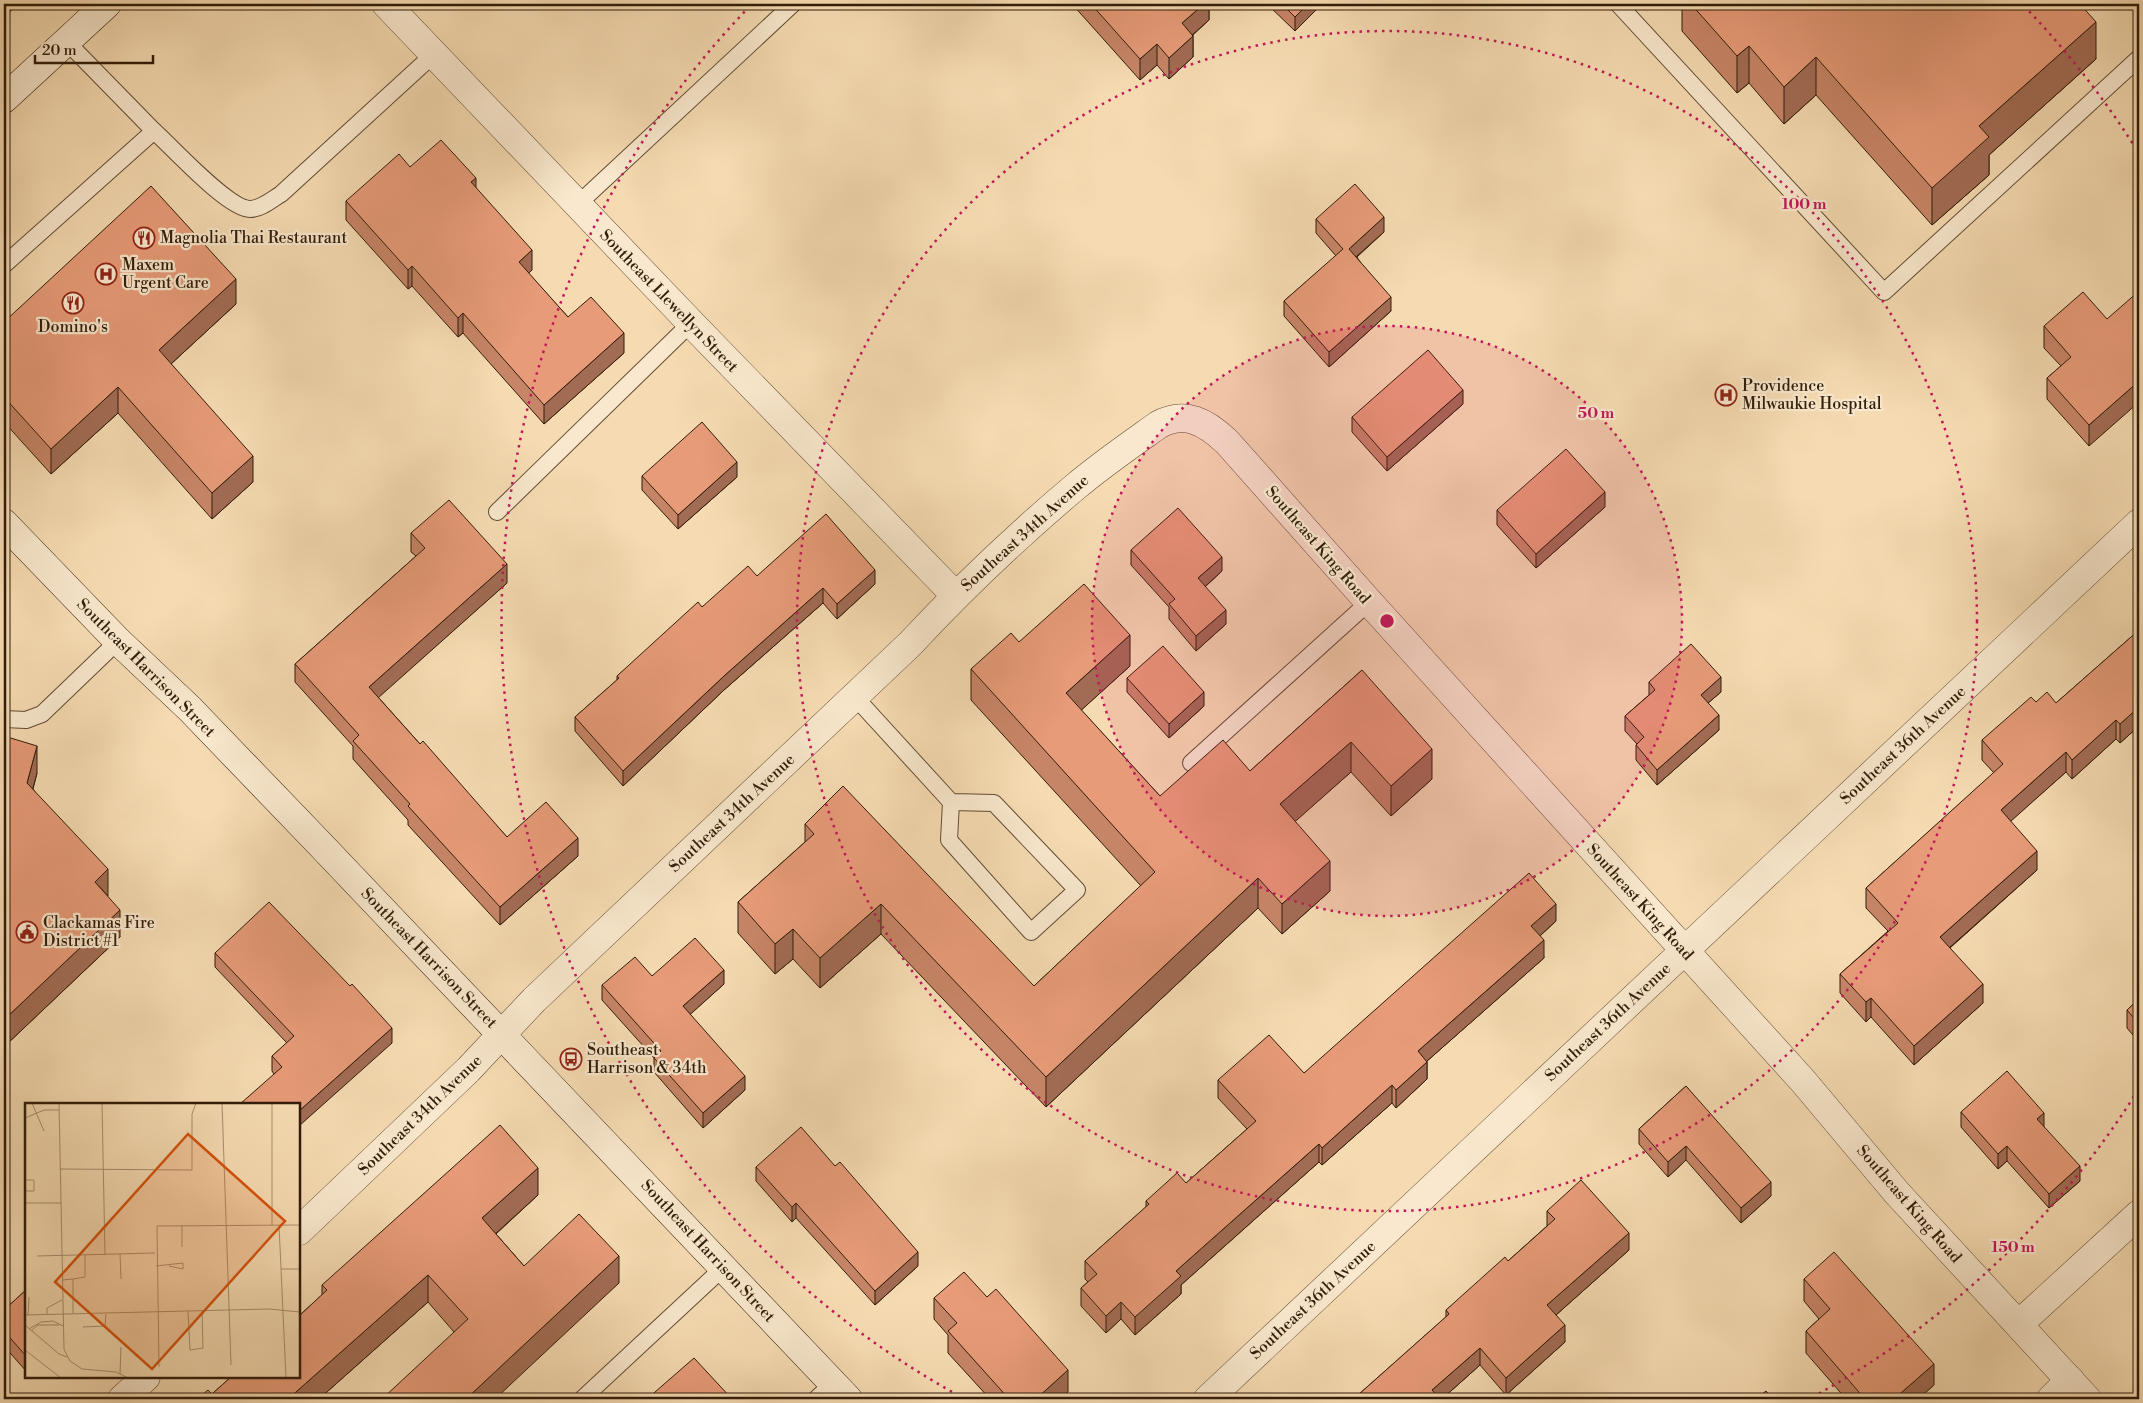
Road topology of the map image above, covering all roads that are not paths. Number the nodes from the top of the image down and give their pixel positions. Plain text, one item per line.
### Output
1 (107, 4) edge
2 (386, 4) edge
3 (793, 4) edge
4 (1618, 4) edge
5 (66, 41) junction
6 (434, 54) junction
7 (2139, 58) edge
8 (4, 99) edge
9 (154, 131) junction
10 (577, 204) junction
11 (4, 265) edge
12 (690, 323) junction
13 (1183, 418) joint
14 (497, 512) dead end
15 (4, 523) edge
16 (2139, 523) edge
17 (956, 595) junction
18 (1369, 602) junction
19 (118, 641) junction
20 (855, 697) junction
21 (4, 719) edge
22 (1191, 763) dead end
23 (951, 802) junction
24 (1684, 951) junction
25 (502, 1034) junction
26 (2139, 1214) edge
27 (300, 1230) edge
28 (723, 1268) junction
29 (2019, 1324) junction
30 (145, 1378) edge
31 (2079, 1390) edge
32 (832, 1394) edge
33 (122, 1399) edge
34 (582, 1399) edge
35 (1208, 1399) edge
36 (2051, 1399) edge

1 - 5 street
2 - 6 street, Southeast Llewellyn Street
3 - 10 lane
4 - 7 lane
5 - 8 street
5 - 9 lane
6 - 9 lane
6 - 10 street, Southeast Llewellyn Street
9 - 11 lane
10 - 12 street, Southeast Llewellyn Street
12 - 14 lane
12 - 17 street, Southeast Llewellyn Street
13 - 17 street, Southeast 34th Avenue
13 - 18 street, Southeast King Road
15 - 19 street, Southeast Harrison Street
16 - 24 street, Southeast 36th Avenue
17 - 20 street, Southeast 34th Avenue
18 - 22 lane
18 - 24 street, Southeast King Road
19 - 21 lane
19 - 25 street, Southeast Harrison Street
20 - 23 lane
20 - 25 street, Southeast 34th Avenue
23 - 23 lane
24 - 29 street, Southeast King Road
24 - 35 street, Southeast 36th Avenue
25 - 27 street, Southeast 34th Avenue
25 - 28 street, Southeast Harrison Street
26 - 29 street
28 - 32 street, Southeast Harrison Street
28 - 34 lane
29 - 31 street, Southeast King Road
30 - 33 street
31 - 36 street

